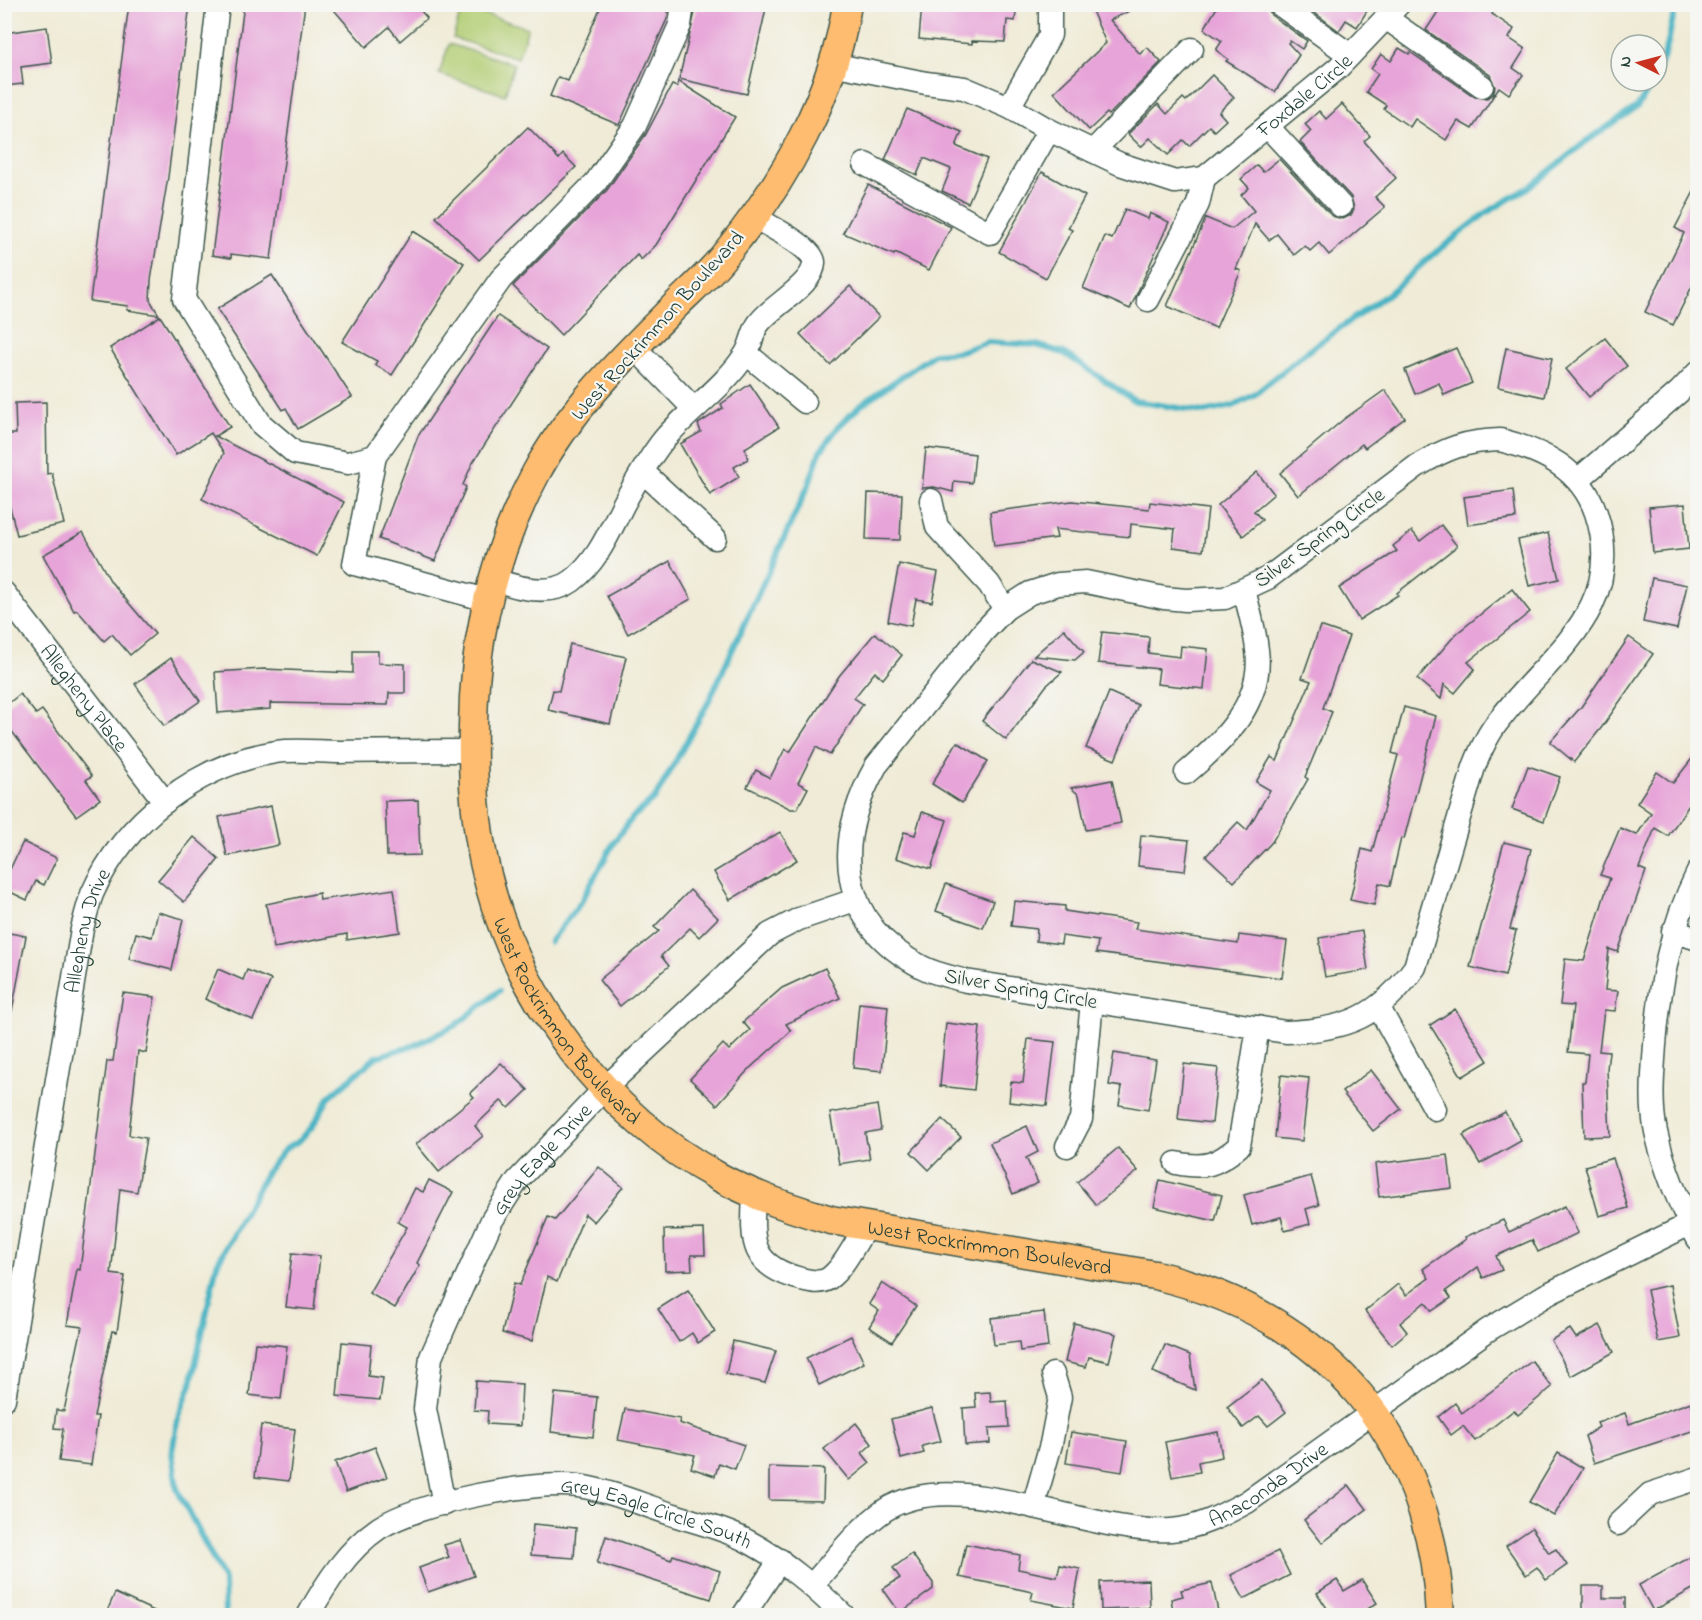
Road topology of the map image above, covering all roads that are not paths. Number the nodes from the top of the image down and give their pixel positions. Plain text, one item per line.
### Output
1 (218, 4) edge
2 (683, 4) edge
3 (847, 4) edge
4 (1050, 4) edge
5 (1279, 4) edge
6 (1392, 11) edge
7 (1192, 49) dead end
8 (1350, 55) junction
9 (832, 64) junction
10 (1482, 86) dead end
11 (1009, 107) junction
12 (1268, 127) junction
13 (1049, 130) junction
14 (1093, 152) junction
15 (865, 164) dead end
16 (1204, 178) junction
17 (1341, 206) dead end
18 (753, 217) junction
19 (1148, 300) dead end
20 (634, 347) junction
21 (747, 354) junction
22 (1698, 372) edge
23 (805, 402) dead end
24 (694, 408) junction
25 (375, 456) junction
26 (643, 472) junction
27 (1579, 479) junction
28 (931, 500) dead end
29 (715, 538) dead end
30 (490, 590) junction
31 (1244, 590) junction
32 (4, 593) edge
33 (1005, 609) junction
34 (472, 751) junction
35 (1186, 773) dead end
36 (165, 802) junction
37 (1698, 872) edge
38 (855, 900) junction
39 (1673, 932) junction
40 (1698, 939) edge
41 (1092, 1001) junction
42 (1379, 1008) junction
43 (1258, 1027) junction
44 (605, 1088) junction
45 (1435, 1109) dead end
46 (1067, 1146) dead end
47 (1176, 1163) dead end
48 (754, 1194) junction
49 (866, 1227) junction
50 (1695, 1228) edge
51 (1053, 1374) dead end
52 (4, 1399) edge
53 (1374, 1411) junction
54 (1698, 1478) edge
55 (444, 1504) junction
56 (1032, 1507) junction
57 (1618, 1524) dead end
58 (780, 1560) junction
59 (812, 1586) junction
60 (308, 1616) edge
61 (743, 1616) edge
62 (844, 1616) edge
63 (1440, 1616) edge

1 - 25 street
2 - 25 street
3 - 9 main road, West Rockrimmon Boulevard
4 - 11 street
5 - 8 street
6 - 8 street, Foxdale Circle
6 - 10 street
7 - 14 street
8 - 12 street, Foxdale Circle
9 - 11 street
9 - 18 main road, West Rockrimmon Boulevard
11 - 13 street
12 - 16 street, Foxdale Circle
12 - 17 street
13 - 14 street
13 - 15 street
14 - 16 street
16 - 19 street
18 - 20 main road, West Rockrimmon Boulevard
18 - 21 street
20 - 24 street
20 - 30 main road, West Rockrimmon Boulevard
21 - 23 street
21 - 24 street
22 - 27 street
24 - 26 street
25 - 30 street
26 - 29 street
26 - 30 street
27 - 31 street, Silver Spring Circle
27 - 42 street, Silver Spring Circle
28 - 33 street
30 - 34 main road, West Rockrimmon Boulevard
31 - 33 street, Silver Spring Circle
31 - 35 street
32 - 36 street, Allegheny Place
33 - 38 street, Silver Spring Circle
34 - 36 street, Allegheny Drive
34 - 44 main road, West Rockrimmon Boulevard
36 - 52 street, Allegheny Drive
37 - 39 street
38 - 41 street, Silver Spring Circle
38 - 44 street, Grey Eagle Drive
39 - 40 street
39 - 50 street
41 - 43 street, Silver Spring Circle
41 - 46 street
42 - 43 street, Silver Spring Circle
42 - 45 street
43 - 47 street
44 - 48 main road, West Rockrimmon Boulevard
44 - 55 street, Grey Eagle Drive
48 - 49 main road, West Rockrimmon Boulevard
48 - 49 street
49 - 53 main road, West Rockrimmon Boulevard
50 - 53 street, Anaconda Drive
51 - 56 street
53 - 56 street, Anaconda Drive
53 - 63 main road, West Rockrimmon Boulevard
54 - 57 street
55 - 58 street, Grey Eagle Circle South
55 - 60 street, Grey Eagle Circle South
56 - 59 street, Anaconda Drive
58 - 59 street, Grey Eagle Circle South
58 - 61 street
59 - 62 street, Grey Eagle Circle South

